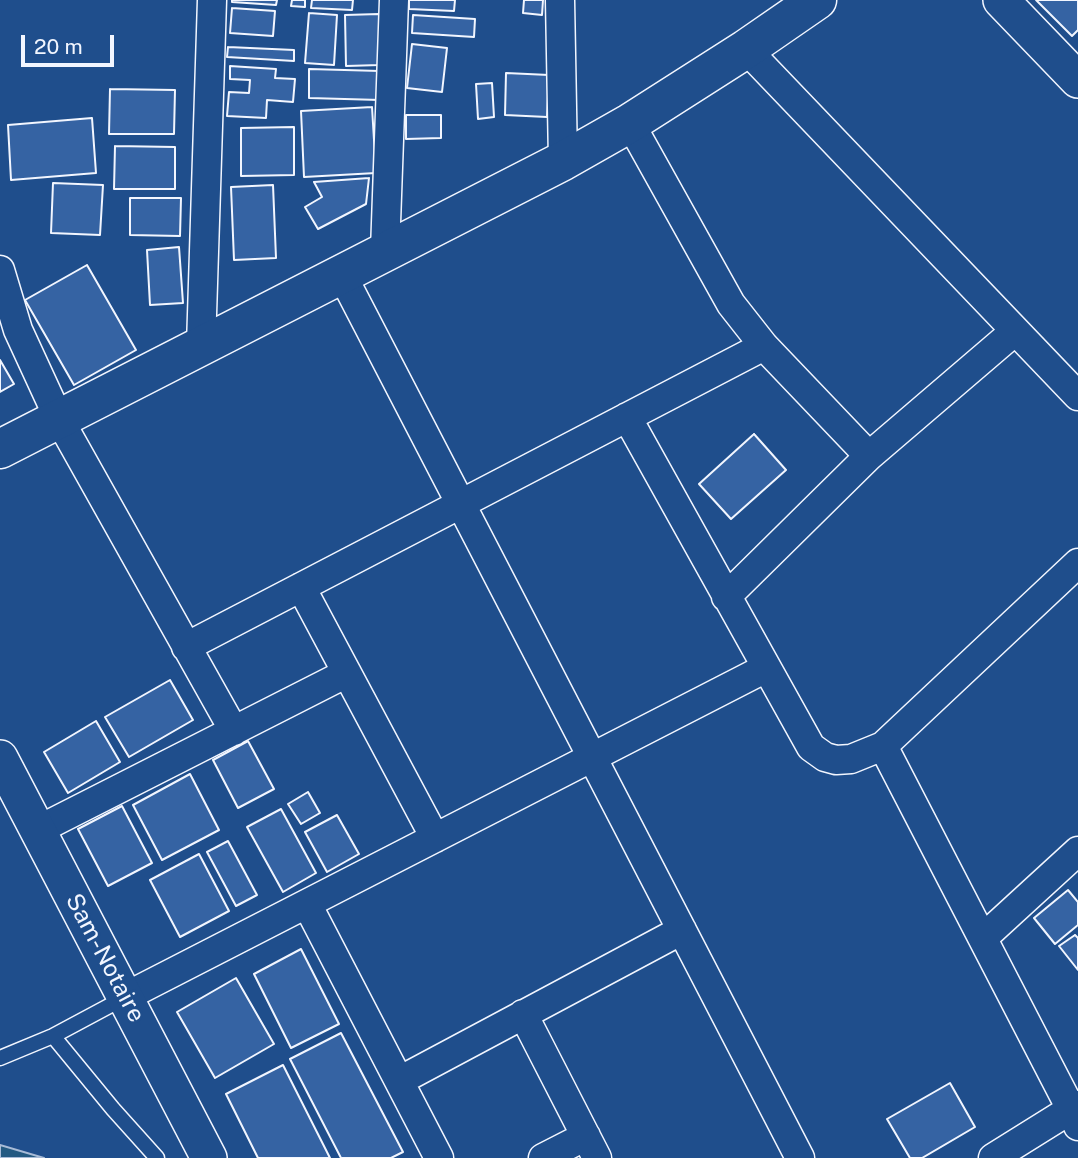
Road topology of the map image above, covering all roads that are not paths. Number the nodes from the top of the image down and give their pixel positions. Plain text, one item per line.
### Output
1 (212, 0) edge
2 (394, 0) edge
3 (560, 0) edge
4 (817, 0) edge
5 (1001, 0) edge
6 (746, 49) junction
7 (1078, 80) edge
8 (630, 123) junction
9 (563, 161) junction
10 (385, 251) junction
11 (0, 270) edge
12 (342, 275) junction
13 (1015, 331) junction
14 (201, 346) junction
15 (764, 346) junction
16 (1078, 396) edge
17 (627, 417) junction
18 (59, 419) junction
19 (0, 449) edge
20 (869, 456) junction
21 (461, 504) junction
22 (1078, 563) edge
23 (300, 587) junction
24 (726, 597) junction
25 (186, 647) junction
26 (766, 668) junction
27 (346, 673) junction
28 (233, 731) junction
29 (883, 746) junction
30 (0, 758) edge
31 (592, 758) junction
32 (38, 830) junction
33 (435, 838) junction
34 (1078, 850) edge
35 (307, 904) junction
36 (682, 930) junction
37 (983, 938) junction
38 (125, 997) junction
39 (523, 1014) junction
40 (53, 1036) junction
41 (0, 1058) edge
42 (399, 1081) junction
43 (1076, 1114) edge
44 (591, 1147) edge
45 (156, 1158) edge
46 (209, 1158) edge
47 (439, 1158) edge
48 (543, 1158) edge
49 (800, 1158) edge
50 (993, 1158) edge

1 - 14 street
2 - 10 street
3 - 9 street
4 - 6 main road
5 - 7 street
6 - 8 main road
6 - 13 street
8 - 9 main road
8 - 15 street
9 - 10 main road
10 - 12 main road
11 - 18 street
12 - 14 main road
12 - 21 street
13 - 16 street
13 - 20 street
14 - 18 main road
15 - 17 street
15 - 20 street
17 - 21 street
17 - 24 street
18 - 19 main road
18 - 25 street
20 - 24 street
21 - 23 street
21 - 31 street
22 - 29 street
23 - 25 street
23 - 27 street
24 - 26 street
25 - 28 street
26 - 29 street
26 - 31 street
27 - 28 street
27 - 33 street
28 - 32 street
29 - 37 street
30 - 32 street, Sam-Notaire
31 - 33 street
31 - 36 street
32 - 38 street, Sam-Notaire
33 - 35 street
34 - 37 street
35 - 38 street
35 - 42 street
36 - 39 street
36 - 49 street
37 - 43 street
38 - 40 lane
38 - 46 street, Sam-Notaire
39 - 42 street
39 - 44 street
40 - 41 lane
40 - 45 lane
42 - 47 street
43 - 50 street
44 - 48 street

